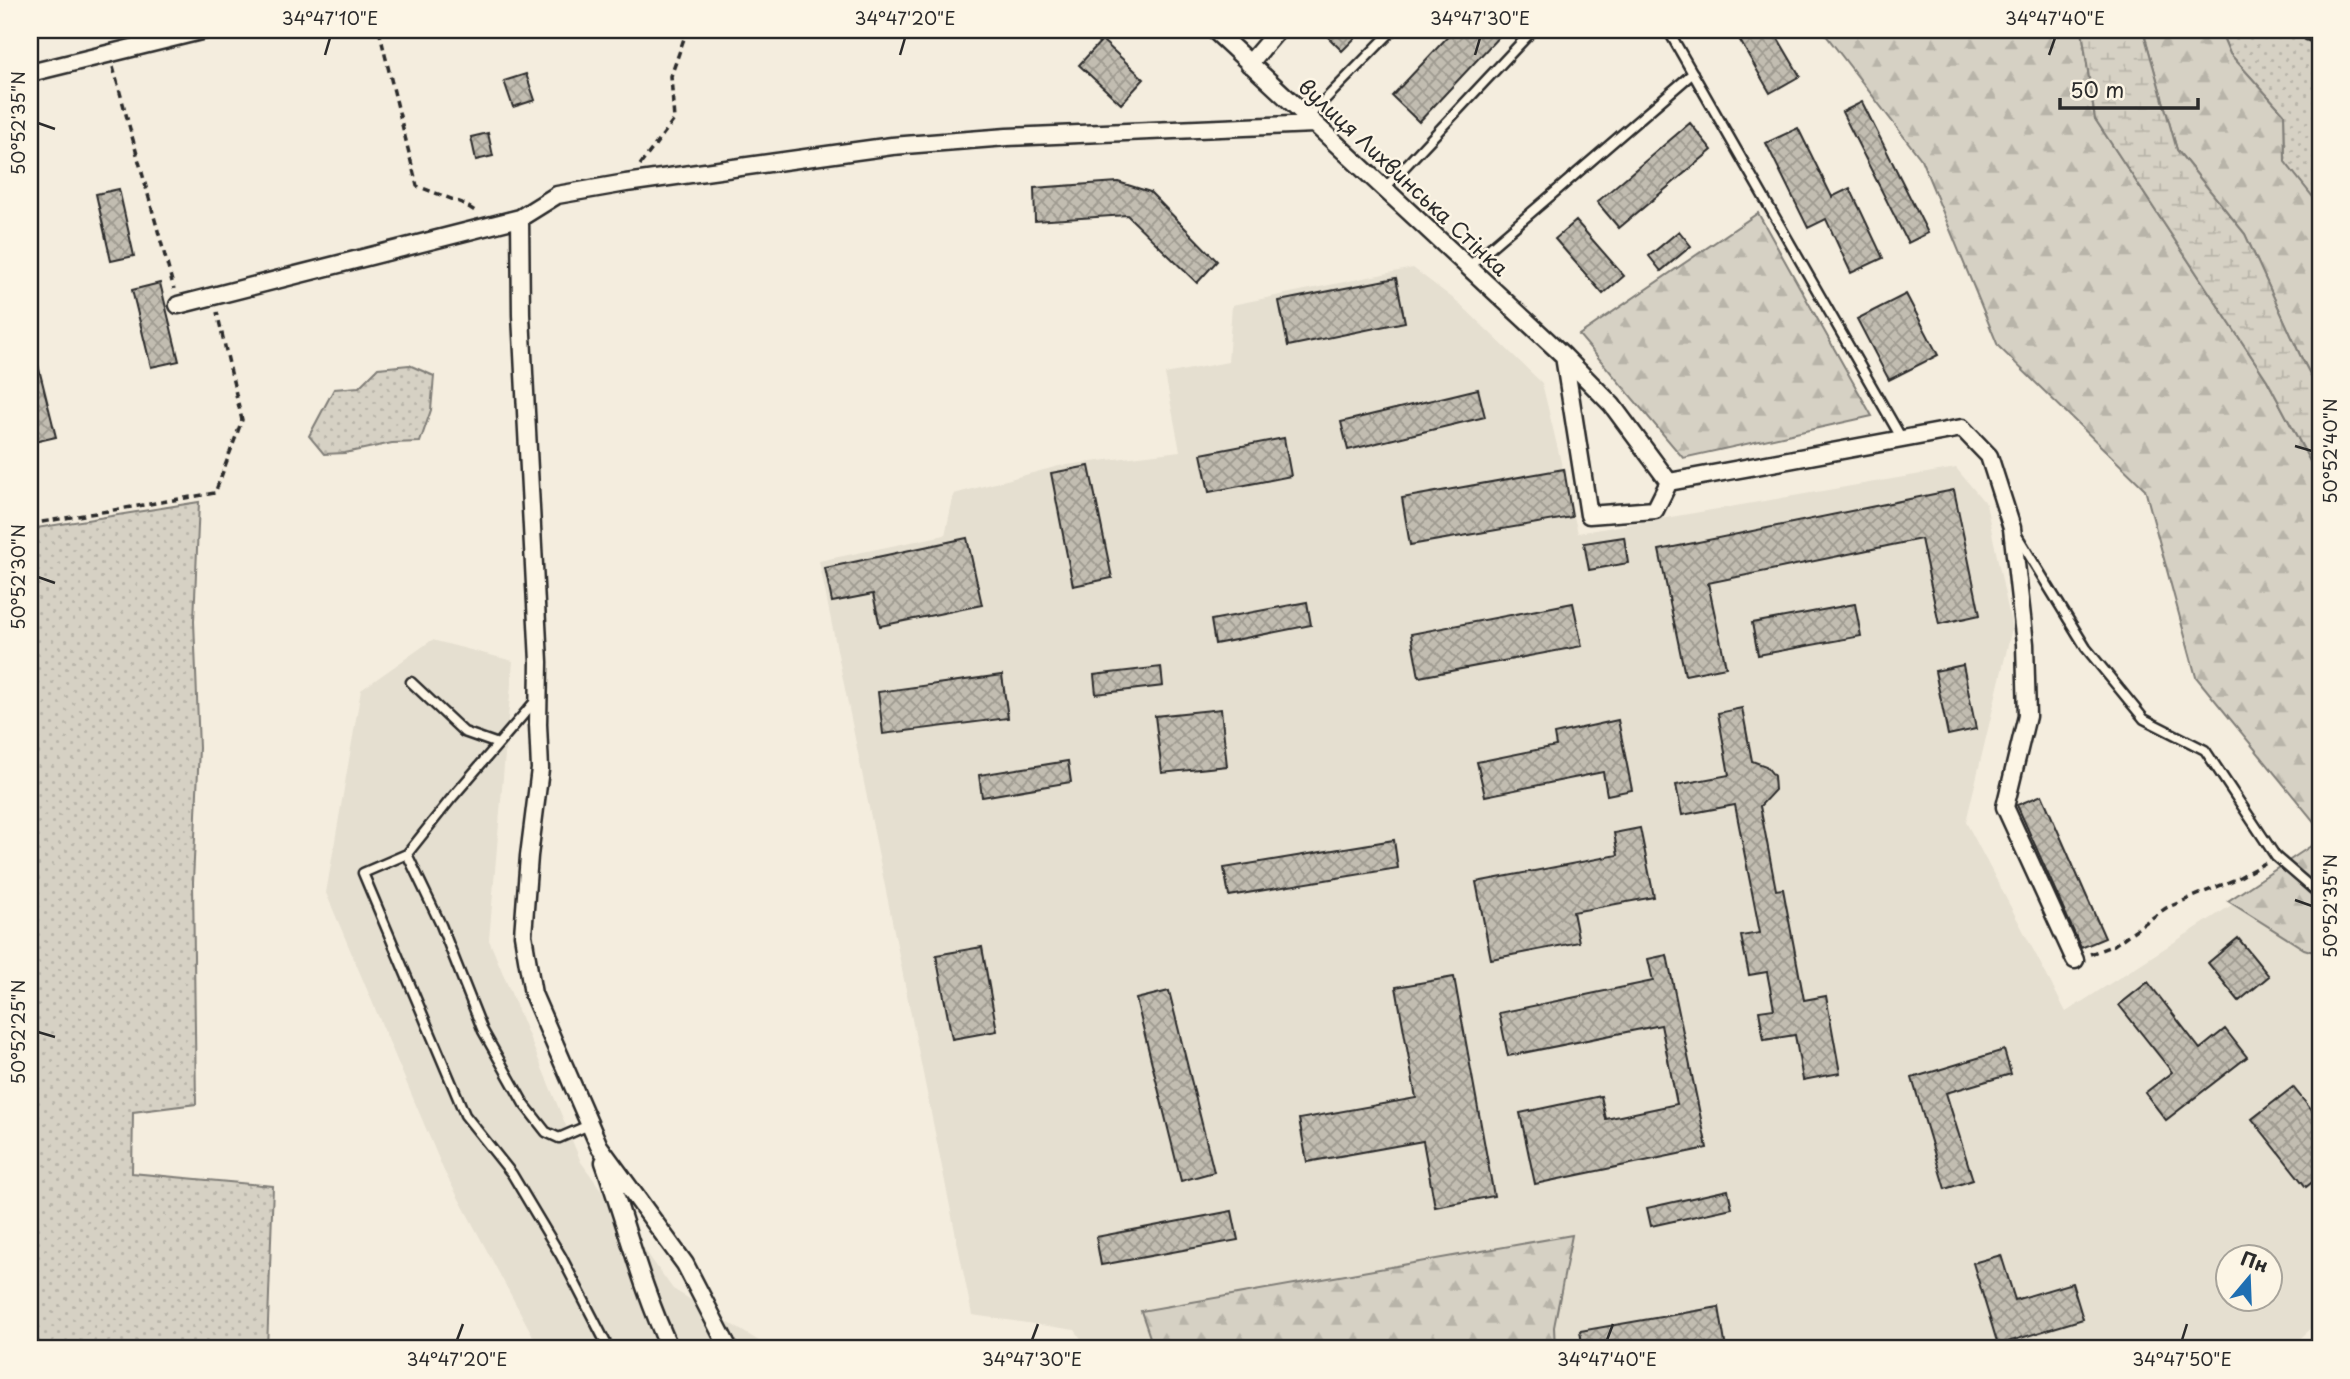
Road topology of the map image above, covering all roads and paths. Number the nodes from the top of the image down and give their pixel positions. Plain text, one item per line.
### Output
1 (205, 30) edge
2 (379, 30) edge
3 (687, 30) edge
4 (1214, 30) edge
5 (1278, 30) edge
6 (1393, 30) edge
7 (1533, 30) edge
8 (1668, 30) edge
9 (2282, 30) edge
10 (2320, 45) edge
11 (110, 54) junction
12 (1249, 64) junction
13 (1693, 73) junction
14 (30, 74) edge
15 (1311, 121) junction
16 (626, 183) junction
17 (1384, 189) junction
18 (520, 218) junction
19 (495, 223) junction
20 (1468, 267) junction
21 (213, 296) junction
22 (178, 305) joint
23 (1564, 356) junction
24 (1902, 439) junction
25 (1669, 482) junction
26 (30, 524) edge
27 (2012, 528) junction
28 (411, 682) dead end
29 (538, 698) junction
30 (498, 744) junction
31 (407, 853) junction
32 (2276, 857) junction
33 (2320, 895) edge
34 (2075, 960) joint
35 (589, 1125) junction
36 (599, 1146) junction
37 (608, 1349) edge
38 (670, 1349) edge
39 (729, 1349) edge

1 - 11 street
2 - 19 path
3 - 16 path
4 - 12 street, вулиця Лихвинська Стінка
5 - 12 street
6 - 15 lane
7 - 17 lane
8 - 13 lane
9 - 10 path
11 - 14 street
11 - 22 path
12 - 15 street, вулиця Лихвинська Стінка
13 - 20 lane
13 - 24 lane
15 - 16 street
15 - 17 street, вулиця Лихвинська Стінка
16 - 18 street
17 - 20 street, вулиця Лихвинська Стінка
18 - 19 street
18 - 29 street
19 - 21 street
20 - 23 street, вулиця Лихвинська Стінка
21 - 22 street
21 - 26 path
23 - 25 street, вулиця Лихвинська Стінка
23 - 25 street
24 - 25 street
24 - 27 street
27 - 32 lane
27 - 34 street
28 - 30 lane
29 - 30 lane
29 - 35 street
30 - 31 lane
31 - 35 lane
31 - 37 lane
32 - 33 lane
32 - 34 path
35 - 36 street
36 - 38 street
36 - 39 street

